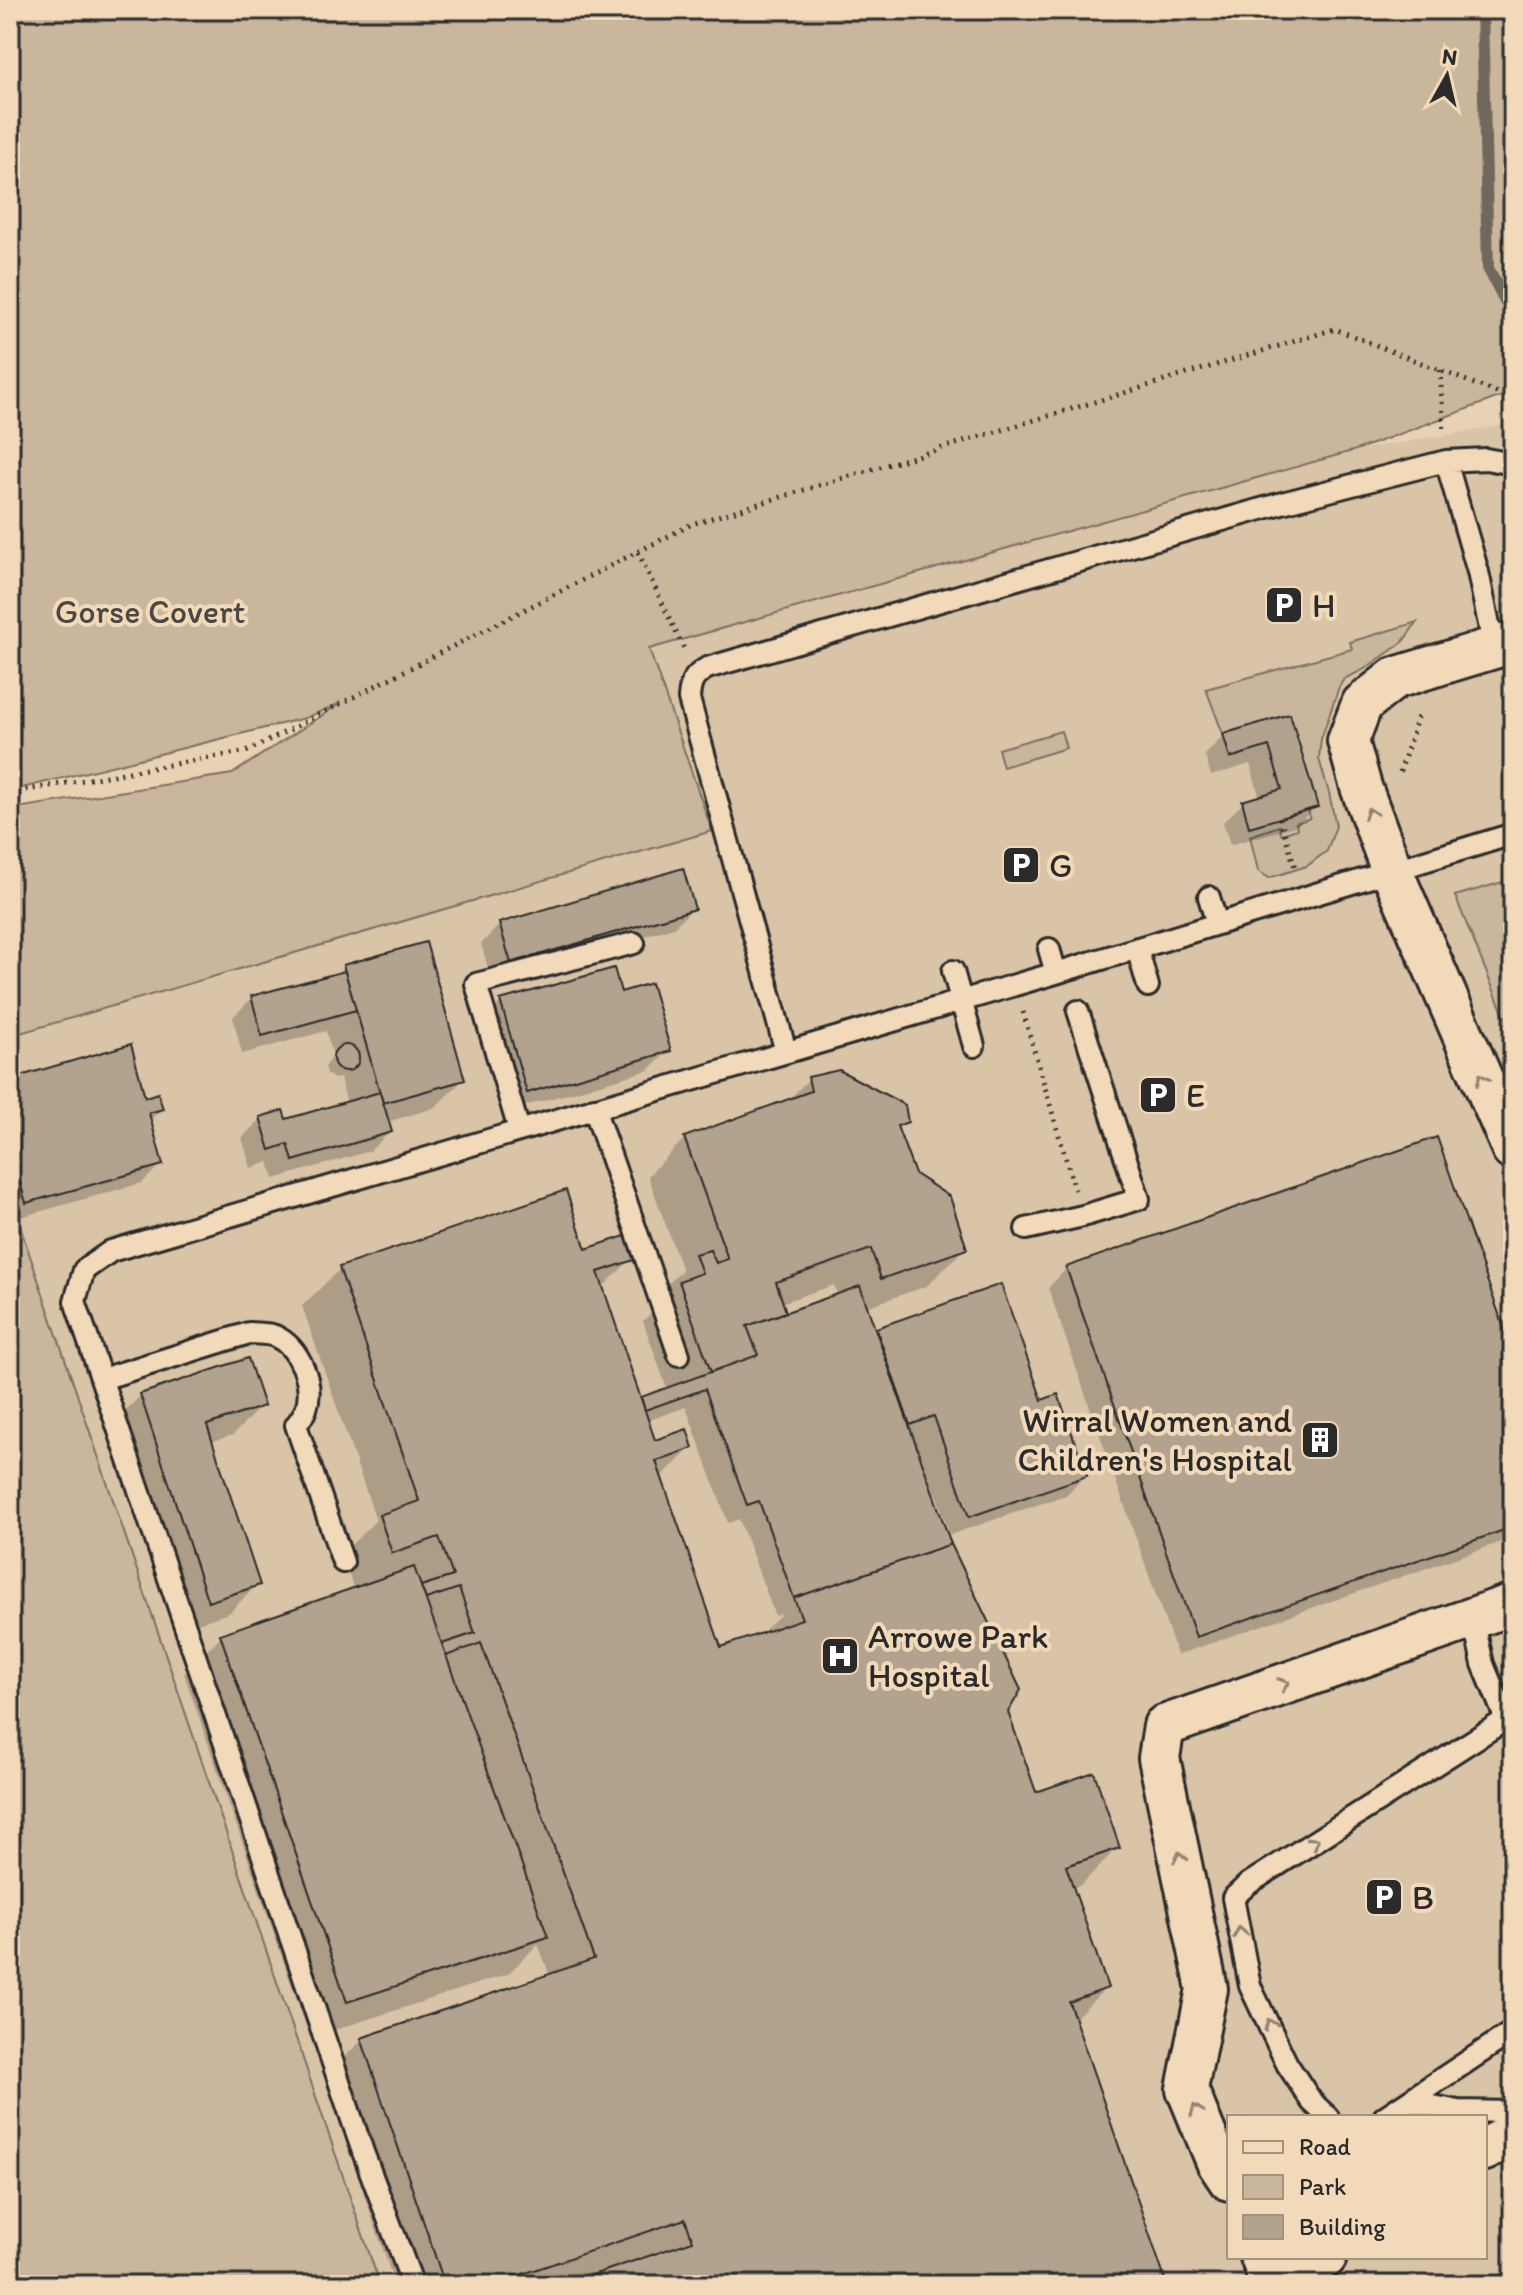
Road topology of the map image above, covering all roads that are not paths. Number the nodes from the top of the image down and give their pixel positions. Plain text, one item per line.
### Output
1 (1446, 461) junction
2 (1513, 464) edge
3 (1504, 645) edge
4 (1513, 834) edge
5 (1392, 871) junction
6 (1209, 897) dead end
7 (1217, 924) junction
8 (634, 943) dead end
9 (1137, 948) junction
10 (1049, 949) dead end
11 (953, 971) dead end
12 (1056, 973) junction
13 (1148, 986) dead end
14 (962, 999) junction
15 (1078, 1011) dead end
16 (974, 1046) dead end
17 (786, 1052) junction
18 (594, 1108) junction
19 (519, 1130) junction
20 (1513, 1150) edge
21 (1026, 1229) dead end
22 (679, 1355) dead end
23 (102, 1379) junction
24 (343, 1562) dead end
25 (1513, 1604) edge
26 (1473, 1618) junction
27 (1509, 1717) edge
28 (1513, 2031) edge
29 (1408, 2101) junction
30 (1513, 2112) edge
31 (1326, 2115) edge
32 (1387, 2115) edge
33 (1513, 2132) edge
34 (1487, 2149) edge
35 (1227, 2177) edge
36 (1322, 2259) edge
37 (1265, 2274) edge
38 (413, 2285) edge

1 - 2 lane
1 - 3 lane
1 - 17 lane
5 -> 3 street
4 - 5 lane
5 - 7 lane
20 -> 5 street
6 - 7 lane
7 - 9 lane
8 - 19 lane
9 - 12 lane
9 - 13 lane
10 - 12 lane
11 - 14 lane
12 - 14 lane
14 - 16 lane
14 - 17 lane
15 - 21 lane
17 - 18 lane
18 - 19 lane
18 - 22 lane
19 - 23 lane
23 - 24 lane
23 - 38 lane
25 - 26 street
26 - 27 lane
35 -> 26 street
31 -> 27 lane
28 - 29 lane
29 - 30 lane
29 - 32 lane
33 - 34 street
36 - 37 street

